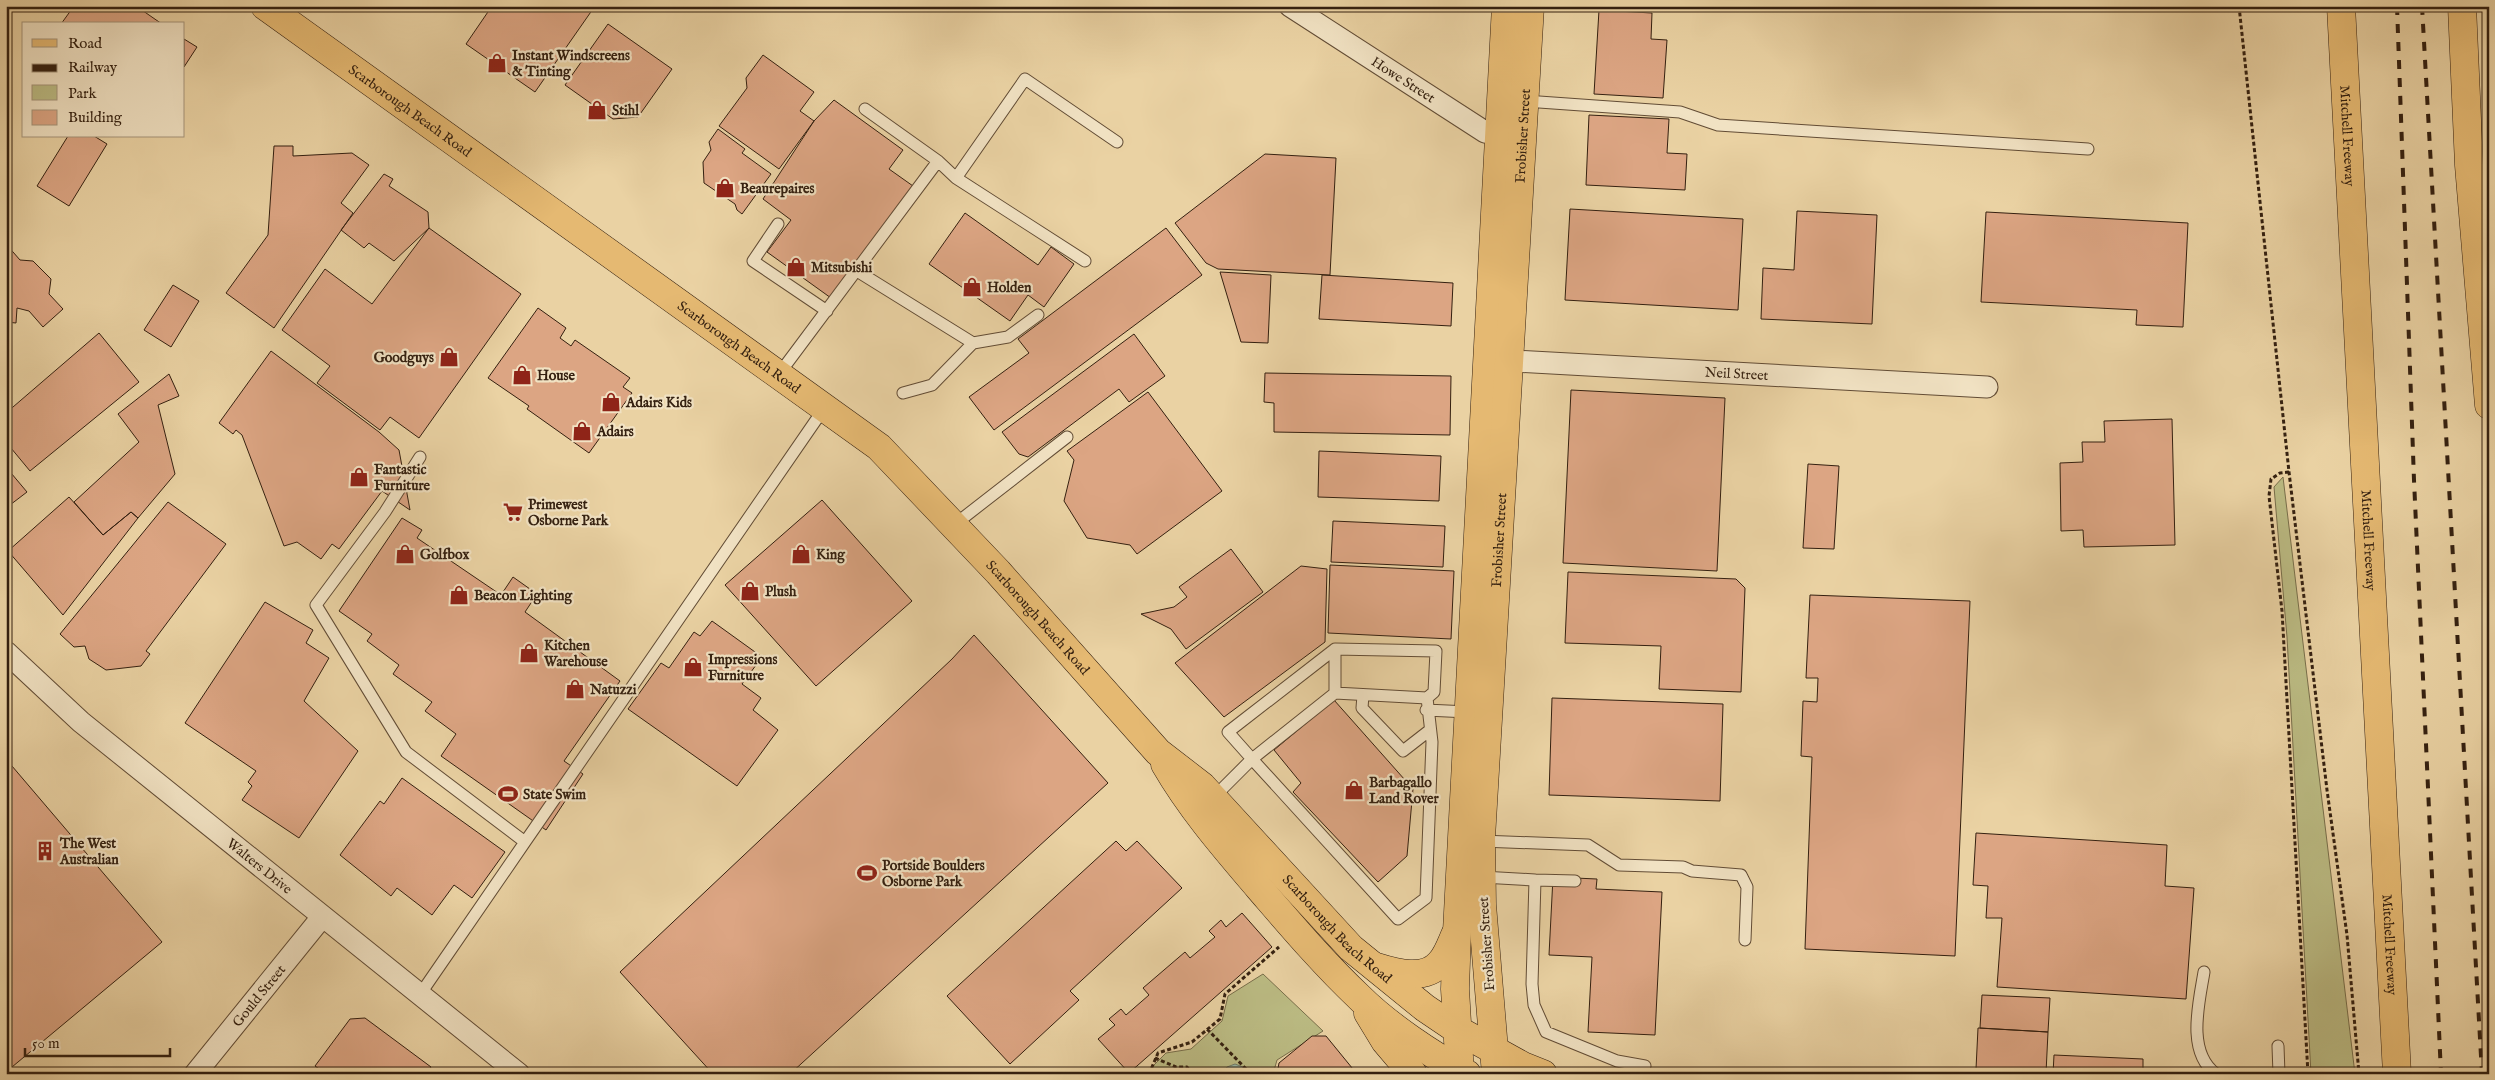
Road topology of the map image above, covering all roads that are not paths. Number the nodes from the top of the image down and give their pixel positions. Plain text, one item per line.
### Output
1 (264, 6) edge
2 (1290, 6) edge
3 (1506, 6) edge
4 (1530, 6) edge
5 (2462, 6) edge
6 (2340, 11) edge
7 (1525, 101) junction
8 (866, 109) dead end
9 (1511, 136) junction
10 (1117, 142) dead end
11 (2088, 149) dead end
12 (938, 161) junction
13 (956, 178) junction
14 (778, 224) dead end
15 (1085, 261) dead end
16 (857, 271) junction
17 (827, 311) junction
18 (1038, 315) dead end
19 (973, 343) junction
20 (1498, 360) junction
21 (779, 374) junction
22 (1986, 387) dead end
23 (903, 393) dead end
24 (2489, 405) edge
25 (825, 407) junction
26 (1067, 436) dead end
27 (420, 456) dead end
28 (954, 525) junction
29 (1335, 649) junction
30 (6, 652) edge
31 (1334, 693) junction
32 (1362, 695) junction
33 (1427, 704) junction
34 (1468, 712) junction
35 (1430, 730) junction
36 (1158, 752) junction
37 (1252, 759) junction
38 (1213, 798) junction
39 (1481, 841) junction
40 (525, 842) junction
41 (1482, 877) junction
42 (1535, 880) junction
43 (1574, 881) dead end
44 (322, 917) junction
45 (1457, 932) junction
46 (1745, 940) dead end
47 (1369, 964) junction
48 (2204, 972) dead end
49 (419, 996) junction
50 (1360, 998) junction
51 (1456, 1029) junction
52 (2278, 1046) dead end
53 (1495, 1062) edge
54 (1645, 1066) dead end
55 (1462, 1072) edge
56 (195, 1074) edge
57 (519, 1074) edge
58 (1413, 1074) edge
59 (1543, 1074) edge
60 (2216, 1074) edge
61 (2279, 1074) edge
62 (2397, 1074) edge

1 - 21 main road, Scarborough Beach Road
2 - 9 street, Howe Street
3 - 9 main road, Frobisher Street
4 - 7 main road, Frobisher Street
5 - 24 main road
6 - 62 main road, Mitchell Freeway
7 - 9 main road, Frobisher Street
7 - 11 lane
8 - 12 lane
9 - 20 main road, Frobisher Street
10 - 13 lane
12 - 13 lane
12 - 16 lane
13 - 15 lane
14 - 17 lane
16 - 17 lane
16 - 19 lane
17 - 21 lane
18 - 19 lane
19 - 23 lane
20 - 22 street, Neil Street
20 - 34 main road, Frobisher Street
20 - 39 main road, Frobisher Street
21 - 25 main road, Scarborough Beach Road
25 - 28 main road, Scarborough Beach Road
25 - 40 lane
26 - 28 lane
27 - 40 lane
28 - 36 main road, Scarborough Beach Road
29 - 31 lane
29 - 33 lane
29 - 37 lane
30 - 44 street, Walters Drive
31 - 32 lane
31 - 37 lane
32 - 33 lane
32 - 35 lane
33 - 34 lane
33 - 35 lane
34 - 45 main road, Frobisher Street
35 - 37 lane
36 - 38 main road, Scarborough Beach Road
36 - 50 main road, Scarborough Beach Road
37 - 38 lane
38 - 47 main road, Scarborough Beach Road
39 - 41 main road, Frobisher Street
39 - 46 lane
40 - 49 lane
41 - 42 lane
41 - 53 main road, Frobisher Street
42 - 43 lane
42 - 54 lane
44 - 49 street, Walters Drive
44 - 56 street, Gould Street
45 - 47 main road
45 - 51 main road, Frobisher Street
47 - 51 main road, Scarborough Beach Road
48 - 60 lane
49 - 57 street, Walters Drive
50 - 55 main road, Scarborough Beach Road
50 - 58 main road
51 - 53 main road, Scarborough Beach Road
51 - 55 main road, Frobisher Street
52 - 61 lane
53 - 59 main road, Scarborough Beach Road

